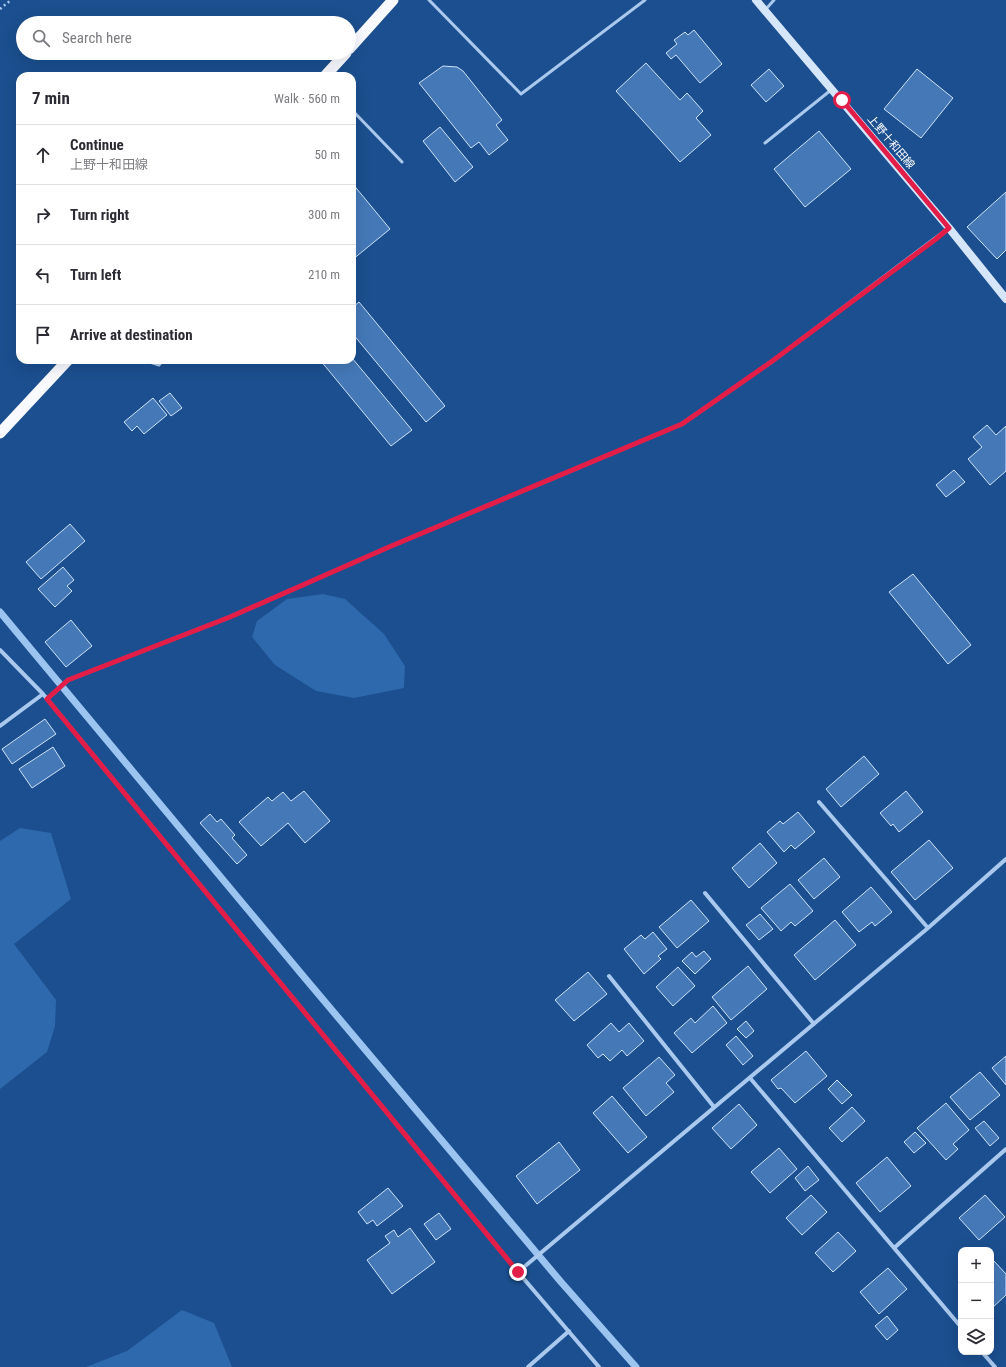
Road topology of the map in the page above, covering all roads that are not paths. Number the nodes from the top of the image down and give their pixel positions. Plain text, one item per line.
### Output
1 (393, 0) edge
2 (429, 0) edge
3 (645, 0) edge
4 (756, 0) edge
5 (774, 0) edge
6 (765, 11) junction
7 (356, 41) edge
8 (340, 60) edge
9 (329, 72) edge
10 (831, 89) junction
11 (356, 114) edge
12 (766, 143) dead end
13 (402, 162) dead end
14 (949, 228) junction
15 (1006, 299) edge
16 (64, 364) edge
17 (0, 433) edge
18 (0, 650) edge
19 (43, 694) junction
20 (47, 699) junction
21 (0, 726) edge
22 (819, 802) dead end
23 (1006, 859) edge
24 (705, 893) dead end
25 (928, 928) junction
26 (609, 976) dead end
27 (814, 1024) junction
28 (750, 1078) junction
29 (714, 1107) junction
30 (1006, 1149) edge
31 (894, 1248) junction
32 (518, 1272) junction
33 (958, 1324) edge
34 (569, 1332) junction
35 (985, 1355) edge
36 (528, 1367) edge
37 (599, 1367) edge
38 (995, 1367) edge

1 - 7 highway
2 - 3 lane
4 - 6 main road, 上野十和田線
5 - 6 lane
6 - 10 main road, 上野十和田線
8 - 9 highway
10 - 12 lane
10 - 14 main road, 上野十和田線
11 - 13 lane
14 - 15 main road, 上野十和田線
14 - 20 street
16 - 17 highway
18 - 19 street
19 - 20 street
19 - 21 street
20 - 32 street
22 - 25 street
23 - 25 street
24 - 27 street
25 - 27 street
26 - 29 street
27 - 28 street
28 - 29 street
28 - 31 street
29 - 32 street
30 - 31 street
31 - 33 street
32 - 34 street
34 - 36 street
34 - 37 street
35 - 38 street

